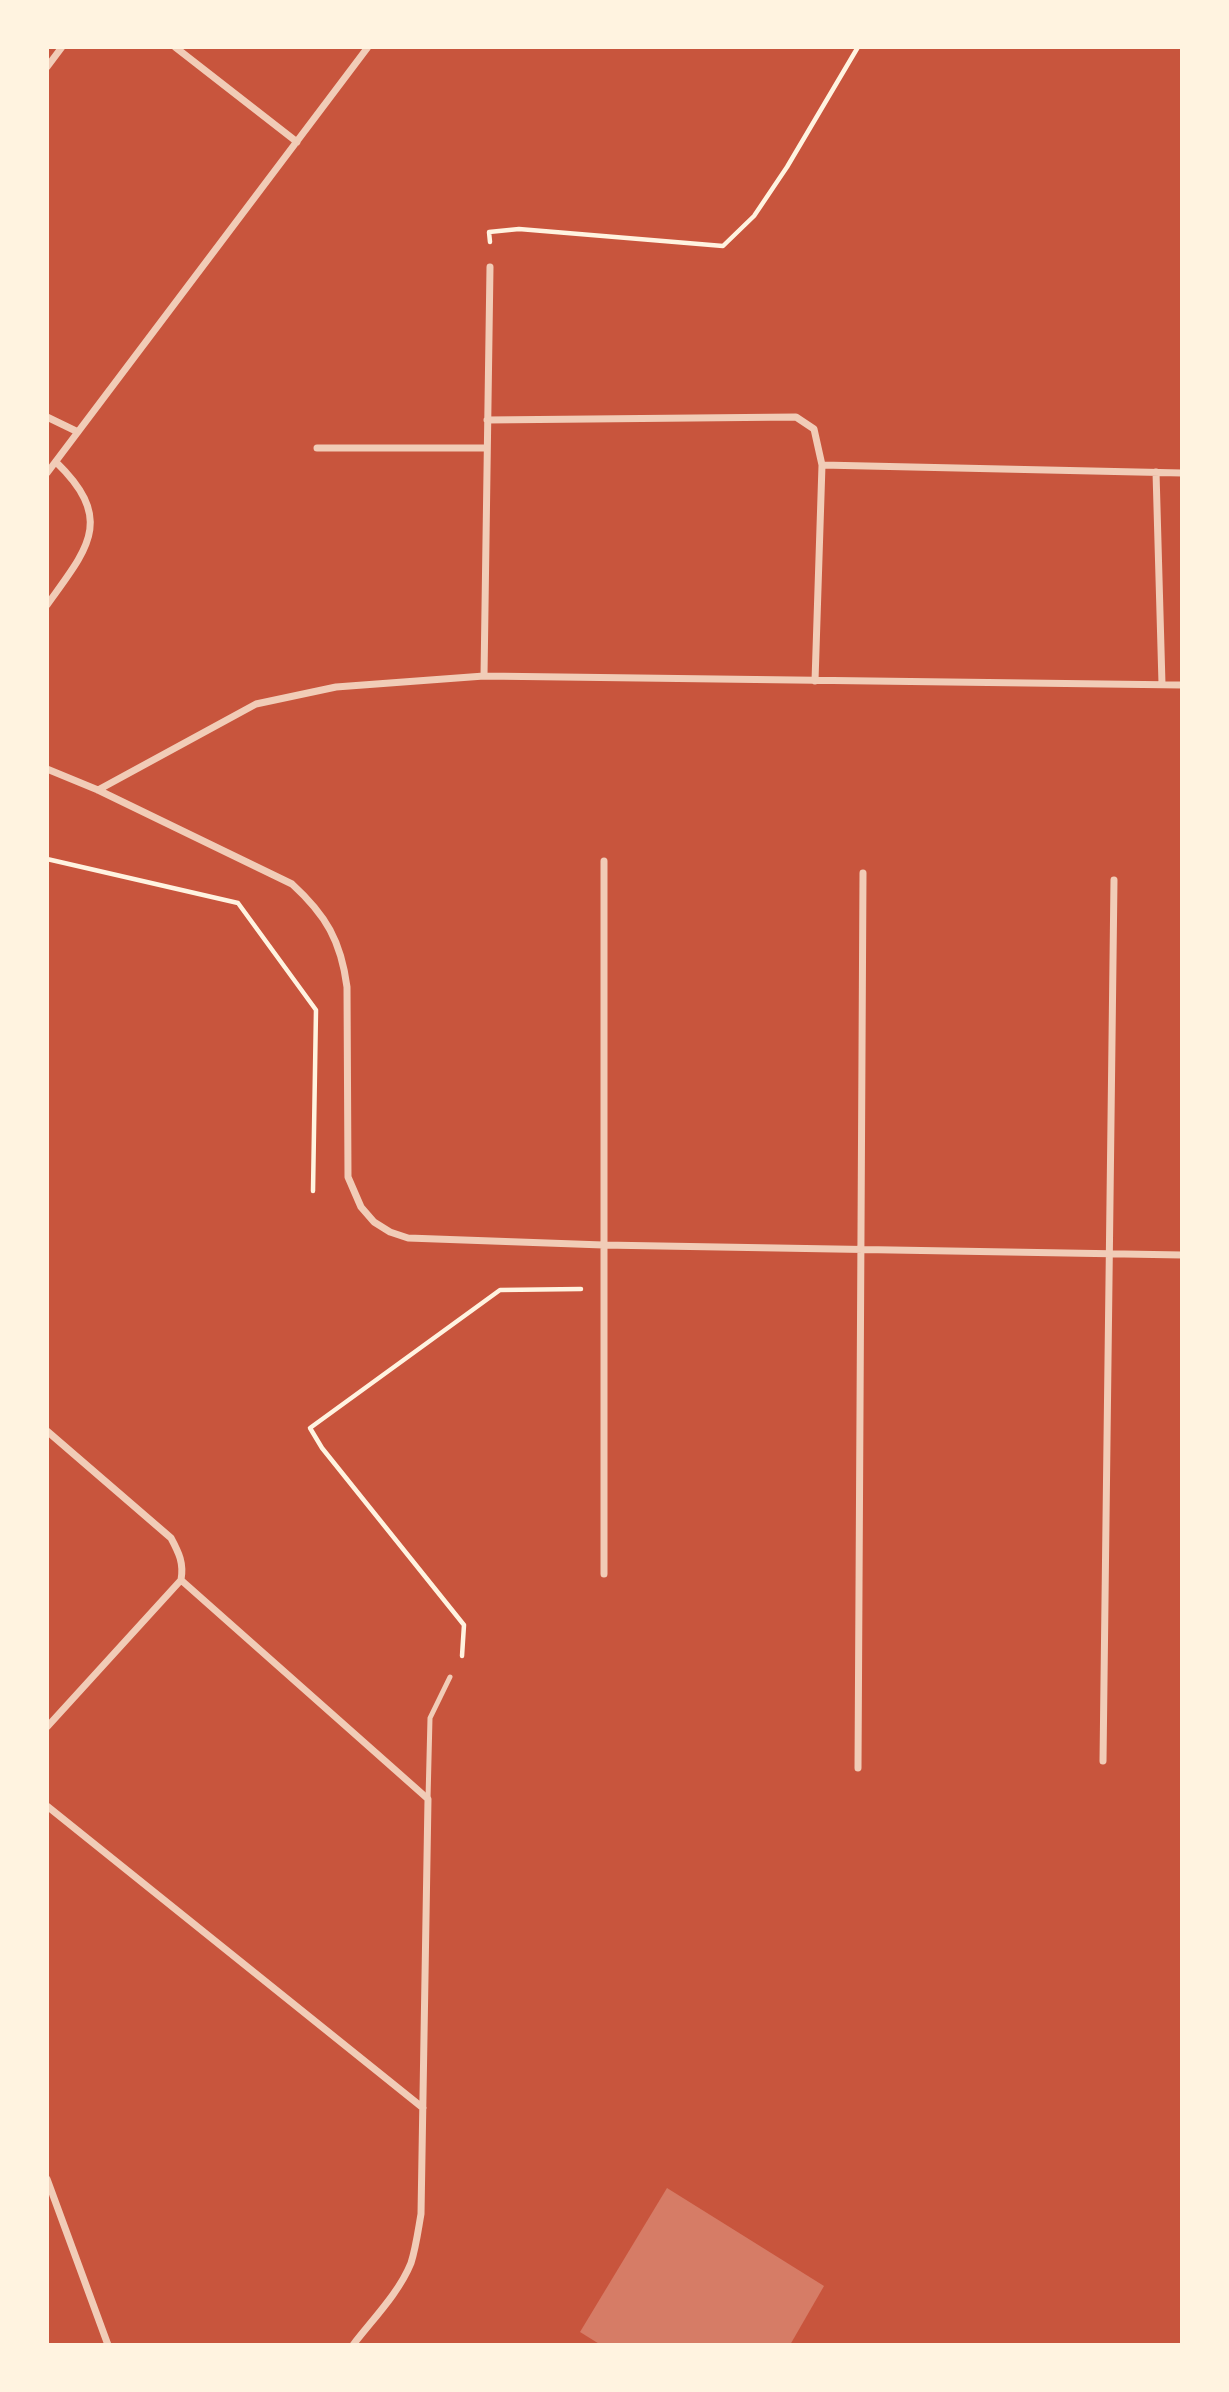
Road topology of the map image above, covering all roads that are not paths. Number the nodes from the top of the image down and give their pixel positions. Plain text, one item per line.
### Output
1 (62, 47) edge
2 (175, 47) edge
3 (368, 47) edge
4 (47, 67) edge
5 (297, 142) junction
6 (490, 267) road end
7 (47, 416) edge
8 (487, 419) junction
9 (78, 432) junction
10 (317, 448) dead end
11 (487, 448) junction
12 (56, 462) junction
13 (822, 465) junction
14 (1156, 472) junction
15 (47, 473) edge
16 (1182, 473) edge
17 (47, 605) edge
18 (484, 676) junction
19 (815, 681) junction
20 (1162, 684) junction
21 (1182, 685) edge
22 (47, 769) edge
23 (98, 790) junction
24 (604, 861) dead end
25 (863, 873) dead end
26 (1114, 880) dead end
27 (603, 1245) junction
28 (861, 1250) junction
29 (1110, 1254) junction
30 (1182, 1255) edge
31 (47, 1431) edge
32 (604, 1574) dead end
33 (181, 1580) junction
34 (450, 1677) dead end
35 (47, 1727) edge
36 (1103, 1761) dead end
37 (858, 1768) dead end
38 (428, 1799) junction
39 (47, 1806) edge
40 (423, 2108) junction
41 (47, 2179) edge
42 (104, 2336) junction
43 (96, 2345) edge
44 (108, 2345) edge
45 (353, 2345) edge

1 - 4 street
2 - 5 street
3 - 5 street
5 - 9 street
6 - 8 street
7 - 9 street
8 - 11 street
8 - 13 street
9 - 12 street
10 - 11 street
11 - 18 street
12 - 15 street
12 - 17 street
13 - 14 street
13 - 19 street
14 - 16 street
14 - 20 street
18 - 19 street
18 - 23 street
19 - 20 street
20 - 21 street
22 - 23 street
23 - 27 street
24 - 27 street
25 - 28 street
26 - 29 street
27 - 28 street
27 - 32 street
28 - 29 street
28 - 37 street
29 - 30 street
29 - 36 street
31 - 33 street
33 - 35 street
33 - 38 street
34 - 38 lane
38 - 40 street
39 - 40 street
40 - 45 street
41 - 42 street
42 - 43 street
42 - 44 street

